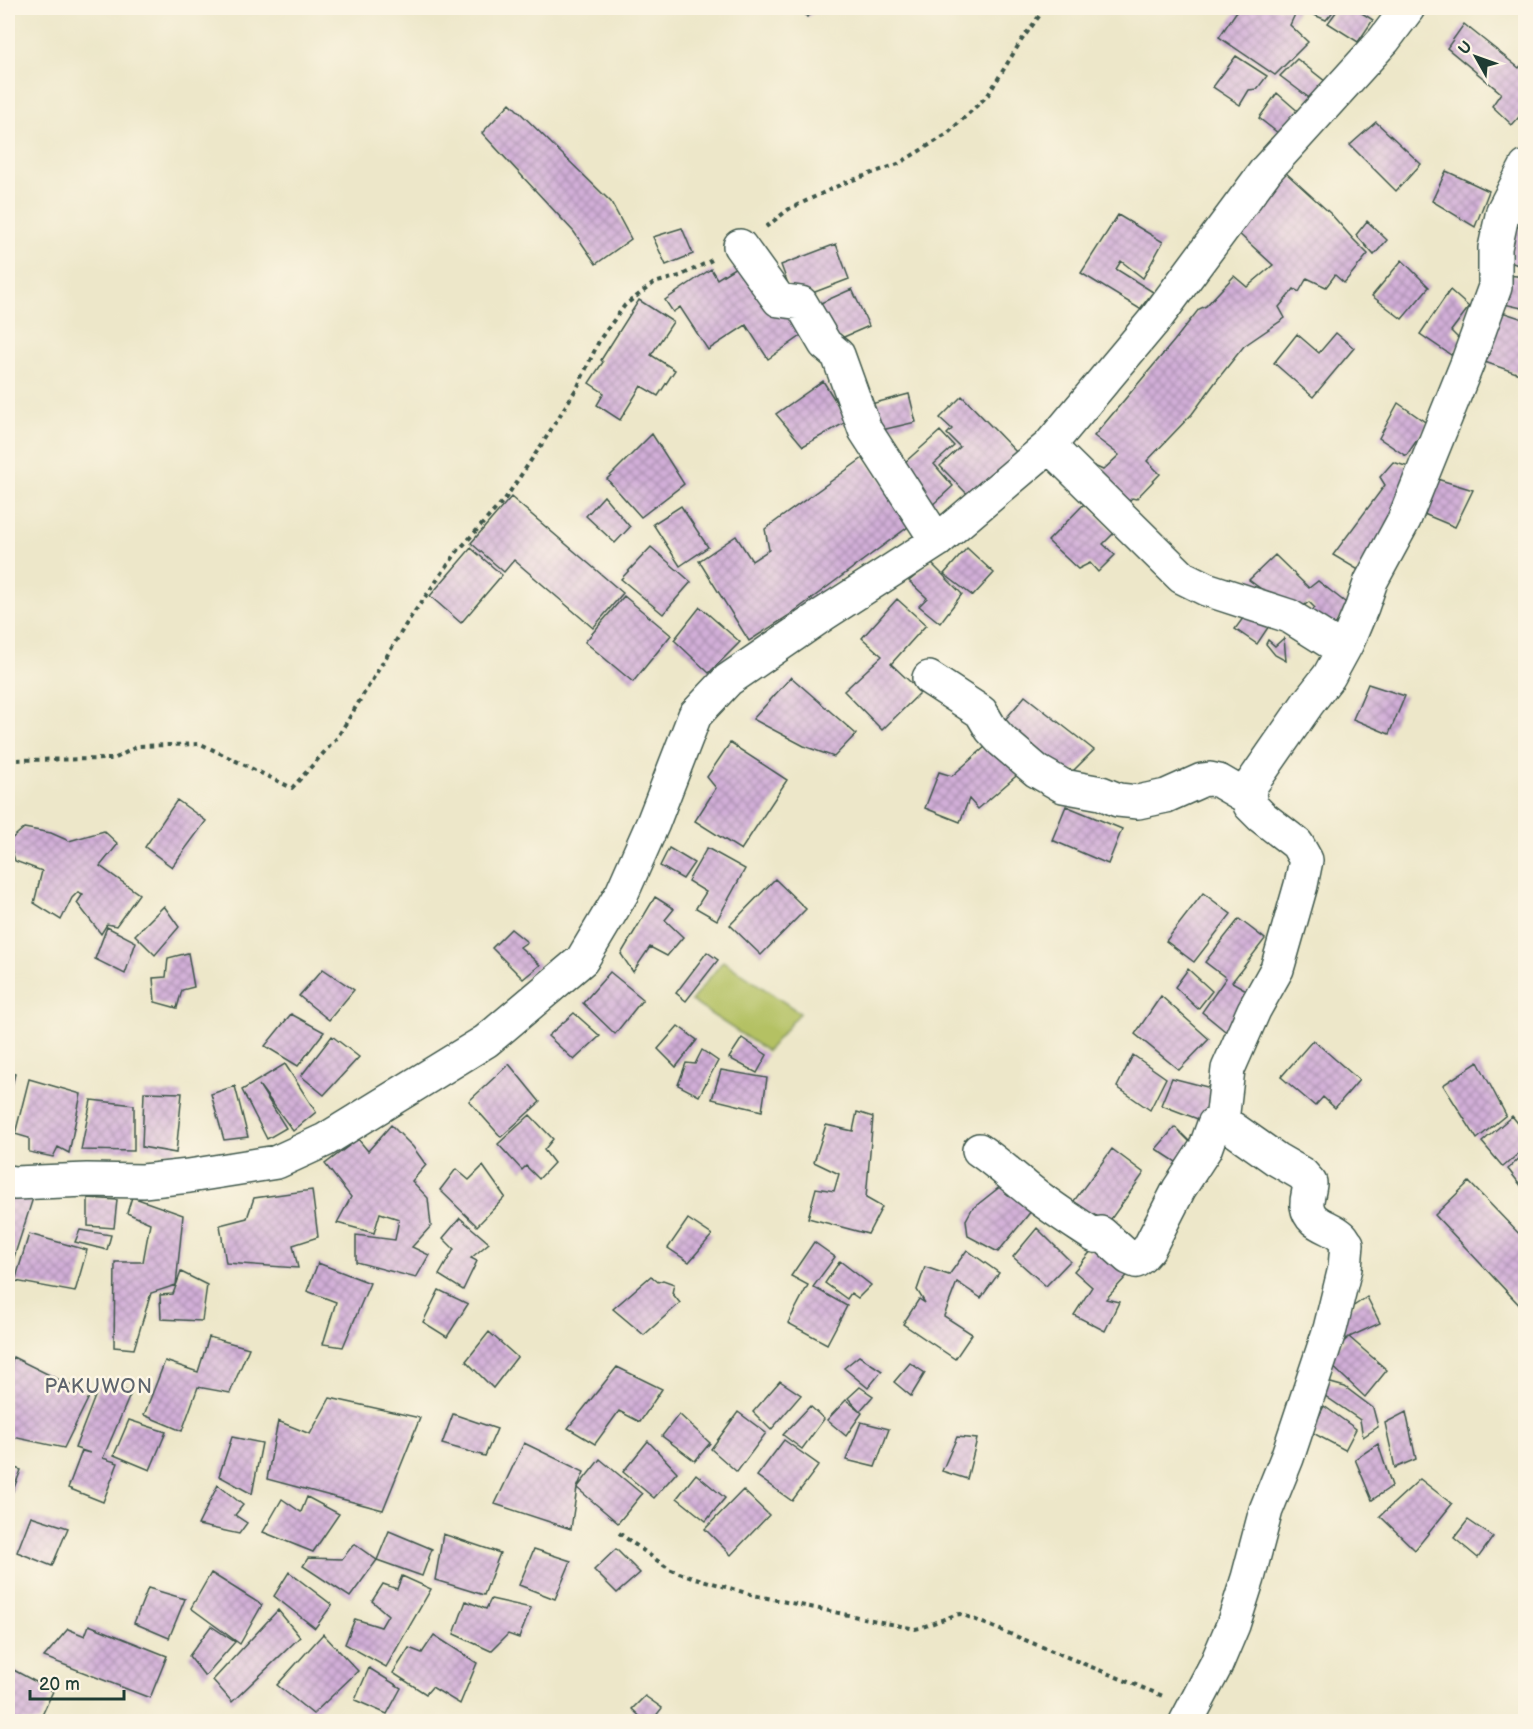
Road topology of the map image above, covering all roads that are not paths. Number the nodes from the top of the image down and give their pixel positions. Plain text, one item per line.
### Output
1 (1408, 8) edge
2 (1526, 166) edge
3 (740, 246) road end
4 (1049, 446) junction
5 (937, 541) junction
6 (1343, 650) junction
7 (929, 678) dead end
8 (1250, 800) junction
9 (1222, 1121) junction
10 (979, 1150) dead end
11 (8, 1182) edge
12 (1189, 1715) edge

1 - 4 street
2 - 6 street
3 - 5 street
4 - 5 street
4 - 6 street
5 - 11 street
6 - 8 street
7 - 8 street
8 - 9 street
9 - 10 street
9 - 12 street

